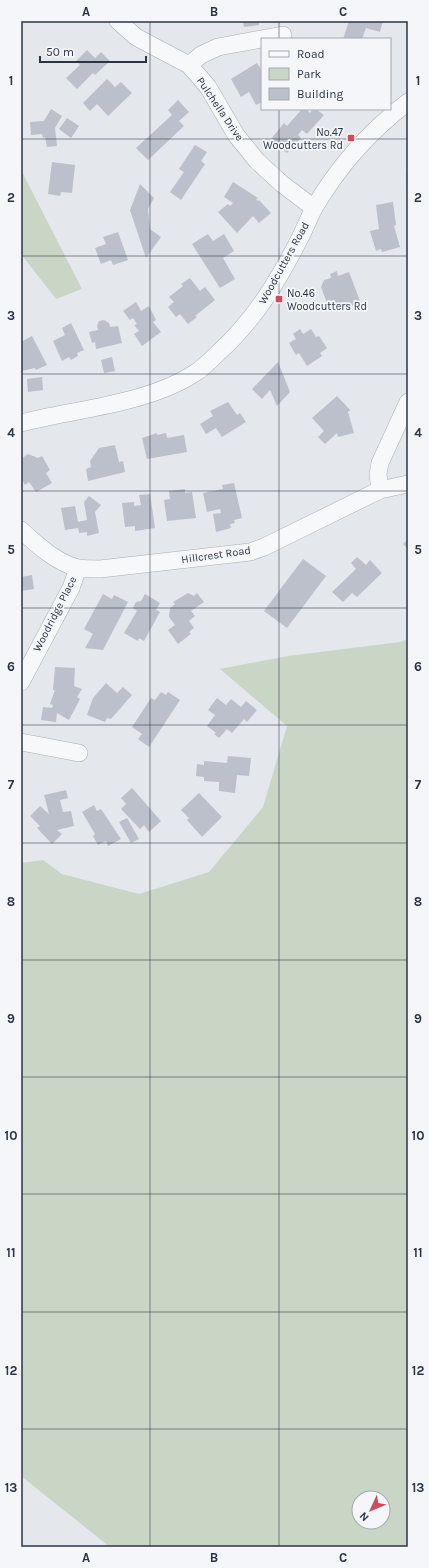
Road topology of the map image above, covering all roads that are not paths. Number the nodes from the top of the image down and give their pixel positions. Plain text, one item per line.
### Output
1 (118, 21) edge
2 (282, 35) dead end
3 (266, 38) edge
4 (261, 39) edge
5 (189, 65) junction
6 (408, 102) edge
7 (314, 208) junction
8 (408, 402) edge
9 (21, 423) edge
10 (408, 484) edge
11 (380, 490) junction
12 (21, 530) edge
13 (78, 568) junction
14 (21, 682) edge
15 (21, 742) edge
16 (79, 753) dead end

1 - 5 street, Pulchella Drive
2 - 3 street
4 - 5 street
5 - 7 street, Pulchella Drive
6 - 7 street, Woodcutters Road
7 - 9 street, Woodcutters Road
8 - 11 street
10 - 11 street, Hillcrest Road
11 - 13 street, Hillcrest Road
12 - 13 street, Hillcrest Road
13 - 14 street, Woodridge Place
15 - 16 street

